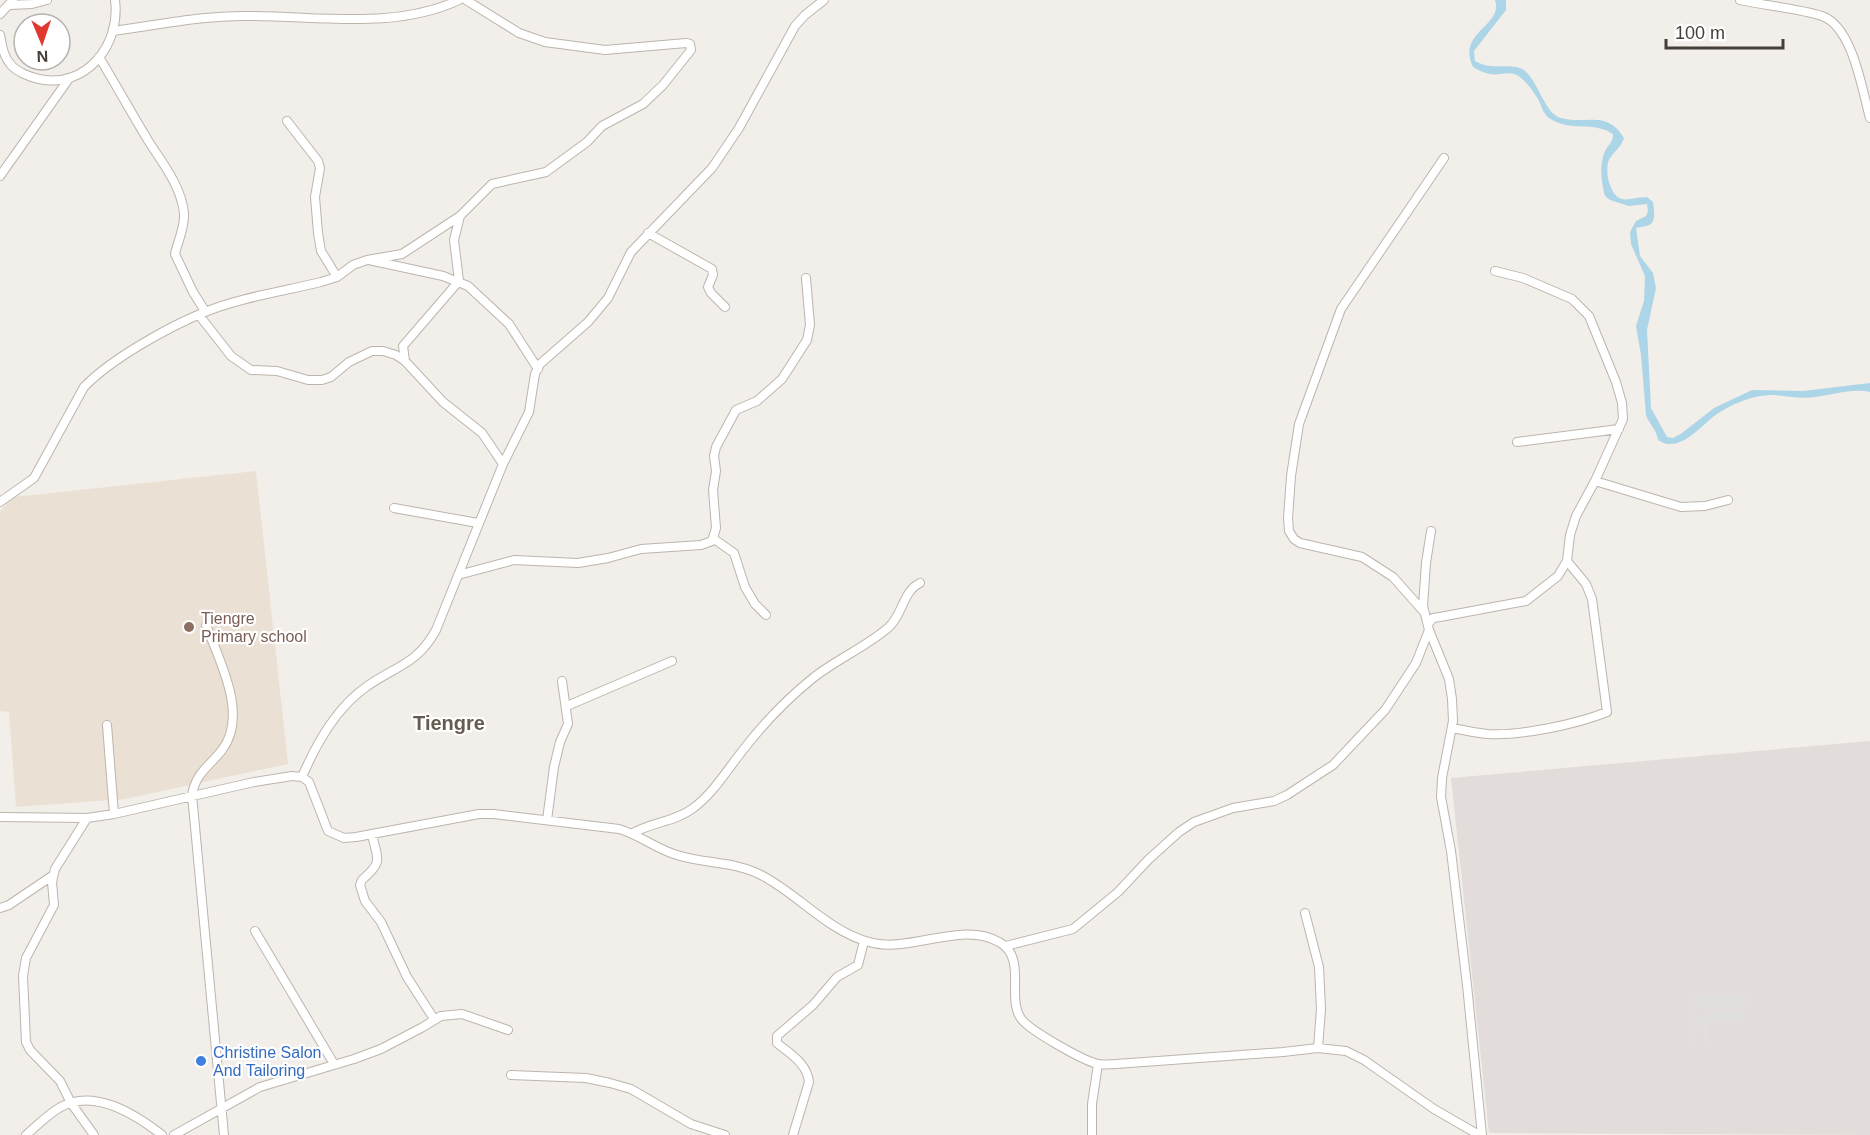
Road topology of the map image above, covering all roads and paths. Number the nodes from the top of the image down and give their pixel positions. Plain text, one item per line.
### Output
1 (47, 0) edge
2 (116, 0) edge
3 (459, 0) edge
4 (466, 0) edge
5 (824, 0) edge
6 (1740, 0) edge
7 (12, 3) edge
8 (0, 14) edge
9 (113, 31) junction
10 (0, 35) edge
11 (99, 57) junction
12 (68, 80) junction
13 (1870, 118) edge
14 (287, 121) dead end
15 (1444, 158) dead end
16 (0, 176) edge
17 (460, 216) junction
18 (648, 233) junction
19 (367, 260) junction
20 (1495, 271) dead end
21 (337, 277) junction
22 (806, 278) dead end
23 (459, 281) junction
24 (725, 307) dead end
25 (202, 313) junction
26 (405, 361) junction
27 (538, 369) junction
28 (1619, 429) junction
29 (1517, 442) dead end
30 (502, 464) junction
31 (1595, 481) junction
32 (1728, 500) dead end
33 (0, 502) edge
34 (394, 508) dead end
35 (478, 523) junction
36 (1431, 531) dead end
37 (714, 539) junction
38 (1567, 561) junction
39 (458, 575) junction
40 (920, 583) dead end
41 (1424, 612) junction
42 (766, 615) dead end
43 (206, 625) dead end
44 (1429, 626) junction
45 (672, 661) dead end
46 (562, 681) dead end
47 (567, 706) junction
48 (107, 725) dead end
49 (1452, 728) junction
50 (302, 777) junction
51 (192, 795) junction
52 (114, 814) junction
53 (0, 817) edge
54 (87, 818) junction
55 (547, 820) junction
56 (633, 833) junction
57 (372, 835) junction
58 (52, 876) junction
59 (0, 908) edge
60 (1305, 914) dead end
61 (255, 931) dead end
62 (864, 941) junction
63 (1006, 946) junction
64 (434, 1019) junction
65 (508, 1030) dead end
66 (1318, 1048) junction
67 (334, 1064) junction
68 (1098, 1064) junction
69 (511, 1075) dead end
70 (71, 1103) junction
71 (222, 1108) junction
72 (26, 1135) edge
73 (94, 1135) edge
74 (162, 1135) edge
75 (174, 1135) edge
76 (224, 1135) edge
77 (725, 1135) edge
78 (793, 1135) edge
79 (1092, 1135) edge
80 (1480, 1135) edge

1 - 7 street
2 - 9 street
3 - 9 street
4 - 17 street
5 - 18 street
6 - 13 street
7 - 8 street
9 - 11 street
10 - 12 street
11 - 12 street
11 - 25 street
12 - 16 street
14 - 21 street
15 - 41 street
17 - 19 street
17 - 23 street
18 - 24 street
18 - 27 street
19 - 21 street
19 - 23 street
20 - 28 street
21 - 25 street
22 - 37 street
23 - 26 street
23 - 27 street
25 - 26 street
25 - 33 street
26 - 30 street
27 - 30 street
28 - 29 street
28 - 31 street
30 - 35 street
31 - 32 street
31 - 38 street
34 - 35 street
35 - 39 street
36 - 41 street
37 - 39 street
37 - 42 street
38 - 44 street
38 - 49 street
39 - 50 street
40 - 56 street
41 - 44 street
43 - 51 street
44 - 49 street
44 - 63 street
45 - 47 street
46 - 47 street
47 - 55 street
48 - 52 street
49 - 80 street
50 - 51 street
50 - 57 street
51 - 52 street
51 - 71 street
52 - 54 street
53 - 54 street
54 - 58 street
55 - 56 street
55 - 57 street
56 - 62 street
57 - 64 street
58 - 59 street
58 - 70 street
60 - 66 street
61 - 67 street
62 - 63 street
62 - 78 street
63 - 68 street
64 - 65 street
64 - 67 street
66 - 68 street
66 - 80 street
67 - 71 street
68 - 79 street
69 - 77 street
70 - 72 street
70 - 73 street
70 - 74 street
71 - 75 street
71 - 76 street

